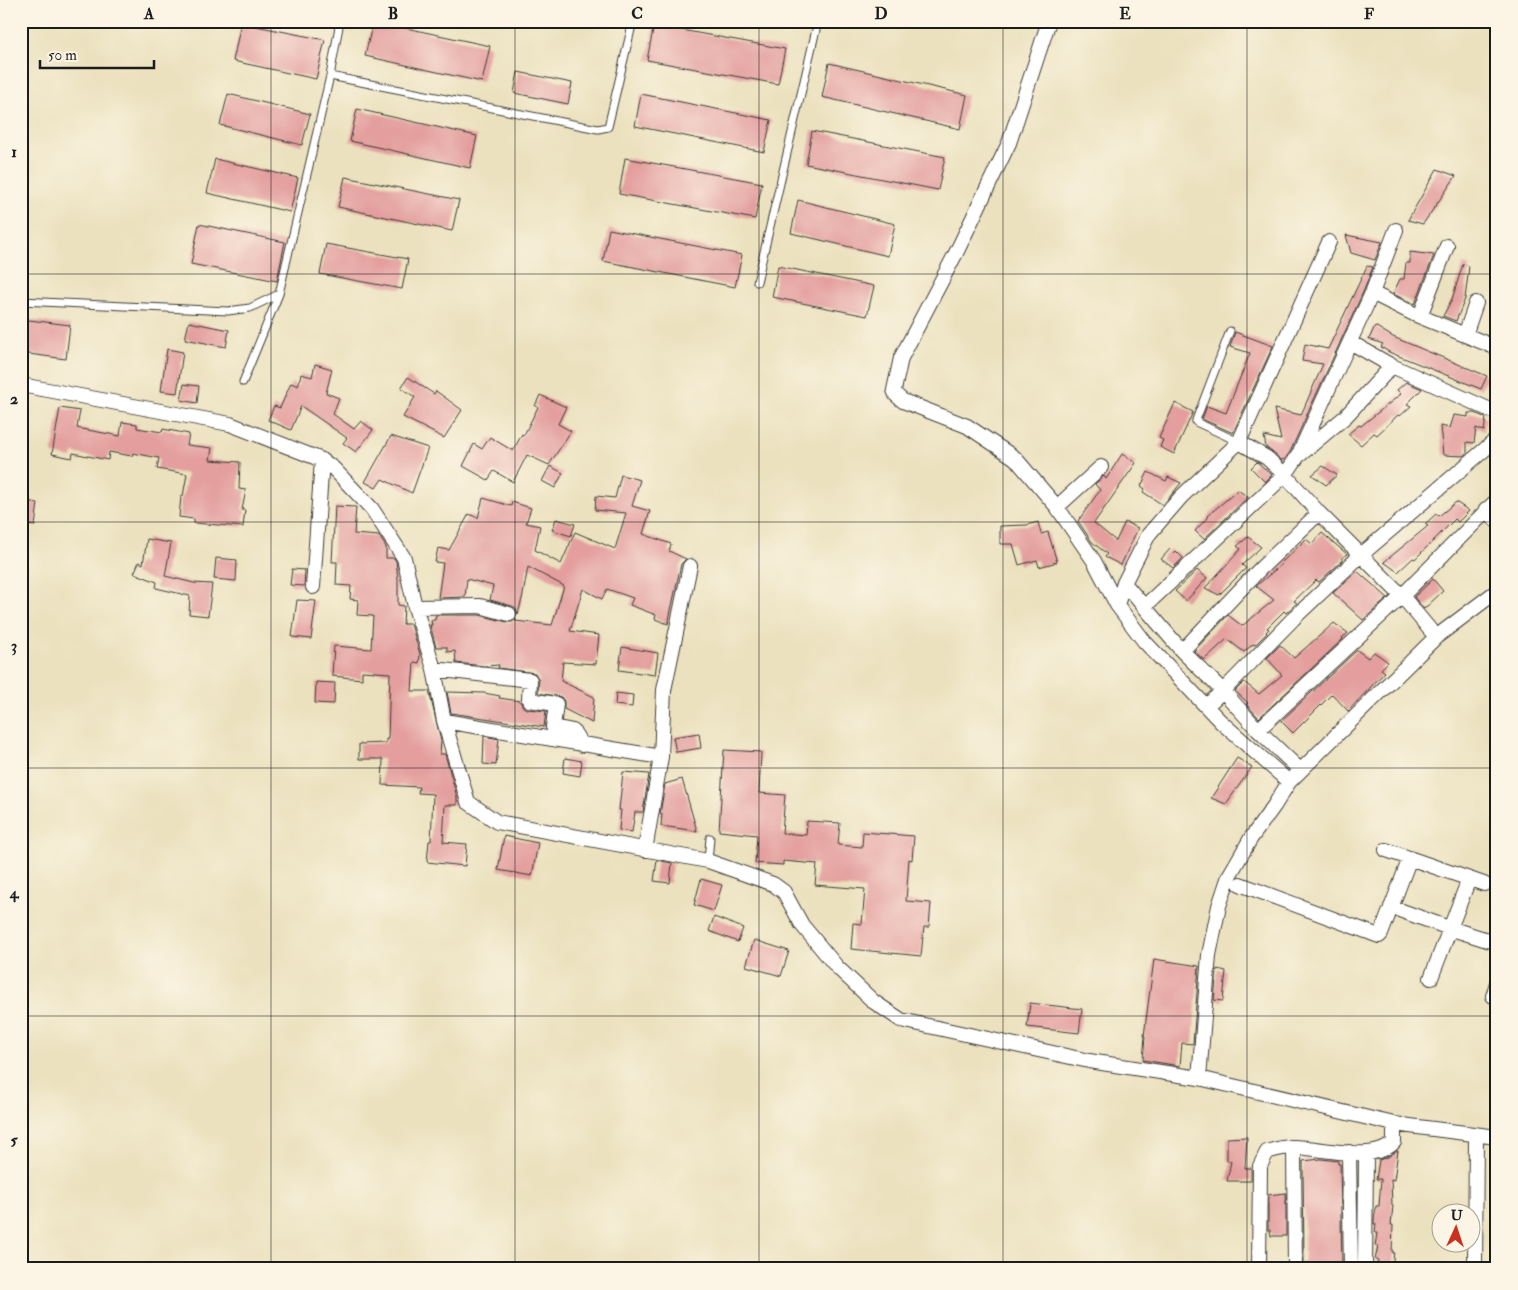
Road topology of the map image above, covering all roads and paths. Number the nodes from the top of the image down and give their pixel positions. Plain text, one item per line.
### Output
1 (340, 21) edge
2 (633, 21) edge
3 (818, 21) edge
4 (1049, 21) edge
5 (330, 76) junction
6 (1396, 230) dead end
7 (1329, 242) dead end
8 (1447, 246) dead end
9 (756, 282) dead end
10 (1372, 292) junction
11 (279, 294) junction
12 (21, 301) edge
13 (1476, 302) dead end
14 (1420, 316) junction
15 (1230, 331) dead end
16 (1465, 335) junction
17 (1350, 342) junction
18 (1497, 348) edge
19 (1392, 366) junction
20 (244, 382) dead end
21 (21, 385) edge
22 (1497, 413) edge
23 (1497, 438) edge
24 (1239, 442) junction
25 (1298, 456) junction
26 (322, 460) junction
27 (1102, 467) dead end
28 (1285, 475) junction
29 (1497, 500) edge
30 (1057, 506) junction
31 (1486, 509) junction
32 (1319, 513) junction
33 (1497, 521) edge
34 (1361, 555) junction
35 (690, 566) dead end
36 (1124, 583) junction
37 (313, 587) dead end
38 (1497, 591) edge
39 (1402, 596) junction
40 (1117, 605) junction
41 (1145, 606) junction
42 (415, 607) junction
43 (509, 614) dead end
44 (1436, 637) junction
45 (1182, 651) junction
46 (434, 669) junction
47 (1223, 691) junction
48 (1206, 706) junction
49 (444, 721) junction
50 (1258, 730) junction
51 (582, 745) junction
52 (661, 757) junction
53 (1300, 770) junction
54 (1289, 782) junction
55 (710, 838) dead end
56 (645, 850) junction
57 (1386, 850) dead end
58 (1410, 858) junction
59 (708, 861) junction
60 (1469, 878) junction
61 (1240, 884) dead end
62 (1484, 884) dead end
63 (1392, 907) junction
64 (1450, 928) junction
65 (1497, 943) edge
66 (1431, 978) dead end
67 (1199, 1078) junction
68 (1394, 1124) junction
69 (1476, 1135) junction
70 (1497, 1137) edge
71 (1294, 1147) junction
72 (1349, 1152) junction
73 (1366, 1154) junction
74 (1260, 1269) edge
75 (1295, 1269) edge
76 (1351, 1269) edge
77 (1365, 1269) edge
78 (1475, 1269) edge

1 - 5 lane
2 - 5 lane
3 - 9 lane
4 - 30 street
5 - 11 lane
6 - 10 street
7 - 24 street
8 - 14 street
10 - 14 street
10 - 17 street
11 - 12 lane
11 - 20 lane
13 - 16 street
14 - 16 street
15 - 24 lane
16 - 18 street
17 - 19 street
17 - 25 street
19 - 22 street
19 - 25 street
21 - 26 street
23 - 34 street
24 - 28 street
24 - 36 street
25 - 28 street
26 - 37 street
26 - 42 street
27 - 30 street
28 - 32 street
28 - 41 street
29 - 31 street
30 - 40 street
31 - 33 street
31 - 39 street
32 - 34 street
32 - 45 street
34 - 39 street
34 - 47 street
35 - 52 street
36 - 40 street
36 - 41 street
38 - 44 street
39 - 44 street
39 - 50 street
40 - 48 street
41 - 45 street
42 - 43 street
42 - 46 street
44 - 53 street
45 - 47 street
46 - 49 street
46 - 51 street
47 - 48 street
47 - 50 street
48 - 54 street
49 - 51 street
49 - 56 street
50 - 53 street
51 - 52 street
52 - 56 street
53 - 54 street
54 - 67 street
55 - 59 lane
56 - 59 street
57 - 58 street
58 - 60 street
58 - 63 street
59 - 67 street
60 - 62 street
60 - 64 street
61 - 63 street
63 - 64 street
64 - 65 street
64 - 66 street
67 - 68 street
68 - 69 street
68 - 73 street
69 - 70 street
69 - 78 street
71 - 72 street
71 - 74 street
71 - 75 street
72 - 73 street
72 - 76 street
73 - 77 street

